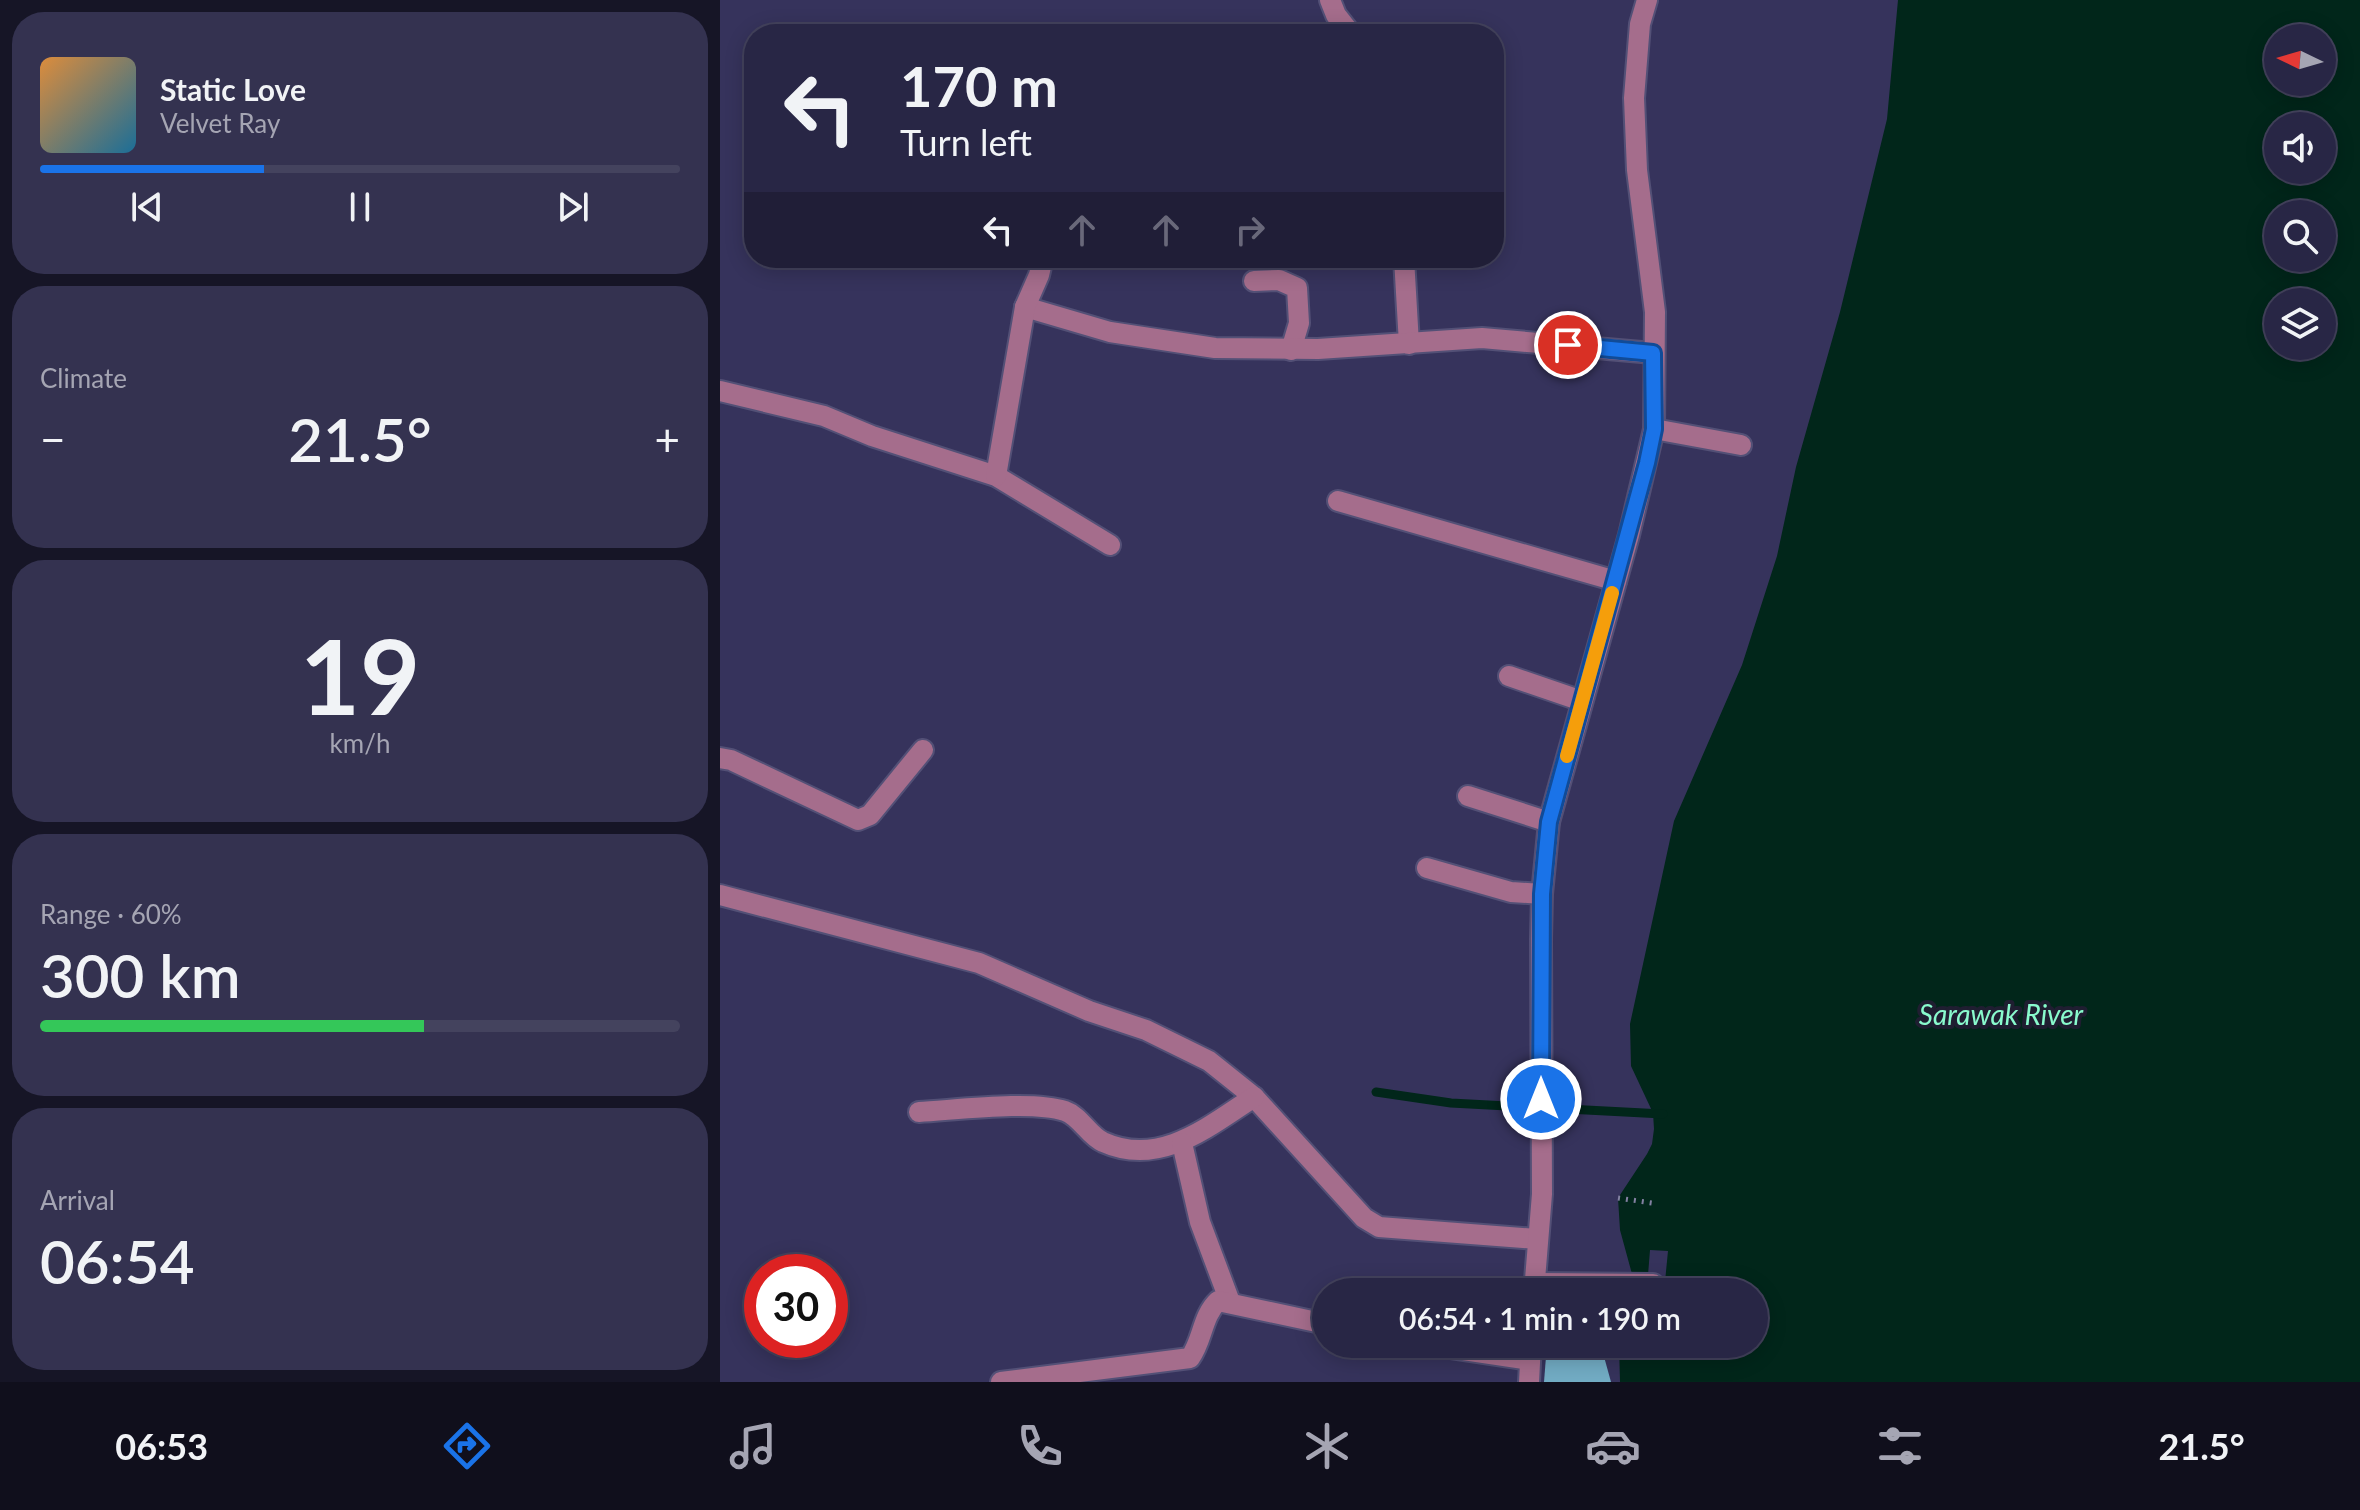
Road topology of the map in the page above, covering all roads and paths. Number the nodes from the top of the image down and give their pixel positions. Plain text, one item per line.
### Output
1 (1330, 0) edge
2 (1647, 0) edge
3 (1343, 24) edge
4 (1041, 268) edge
5 (1405, 268) edge
6 (1254, 281) dead end
7 (1025, 307) junction
8 (1409, 344) junction
9 (1291, 350) junction
10 (1653, 353) junction
11 (720, 391) edge
12 (1654, 429) junction
13 (1741, 445) dead end
14 (996, 476) junction
15 (1338, 501) dead end
16 (1110, 545) dead end
17 (1616, 581) junction
18 (1509, 676) dead end
19 (1582, 701) junction
20 (923, 750) dead end
21 (720, 758) edge
22 (1468, 796) dead end
23 (1549, 822) junction
24 (1427, 868) dead end
25 (1542, 894) junction
26 (720, 895) edge
27 (720, 902) edge
28 (1254, 1097) junction
29 (919, 1112) dead end
30 (1182, 1143) junction
31 (1618, 1198) dead end
32 (1652, 1203) dead end
33 (1537, 1239) junction
34 (1535, 1278) edge
35 (1230, 1302) junction
36 (1312, 1321) edge
37 (1530, 1358) edge
38 (1001, 1382) edge
39 (1529, 1382) edge

1 - 3 street
2 - 10 street
4 - 7 street
5 - 8 street
6 - 9 street
7 - 9 street
7 - 14 street
8 - 9 street
8 - 10 street
10 - 12 street
11 - 14 street
12 - 13 street
12 - 17 street
14 - 16 street
15 - 17 street
17 - 19 street
18 - 19 street
19 - 23 street
20 - 21 street
22 - 23 street
23 - 25 street
24 - 25 street
25 - 33 street
26 - 27 street
26 - 28 street
28 - 30 street
28 - 33 street
29 - 30 street
30 - 35 street
31 - 32 path
33 - 34 street
35 - 36 street
35 - 38 street
37 - 39 street

